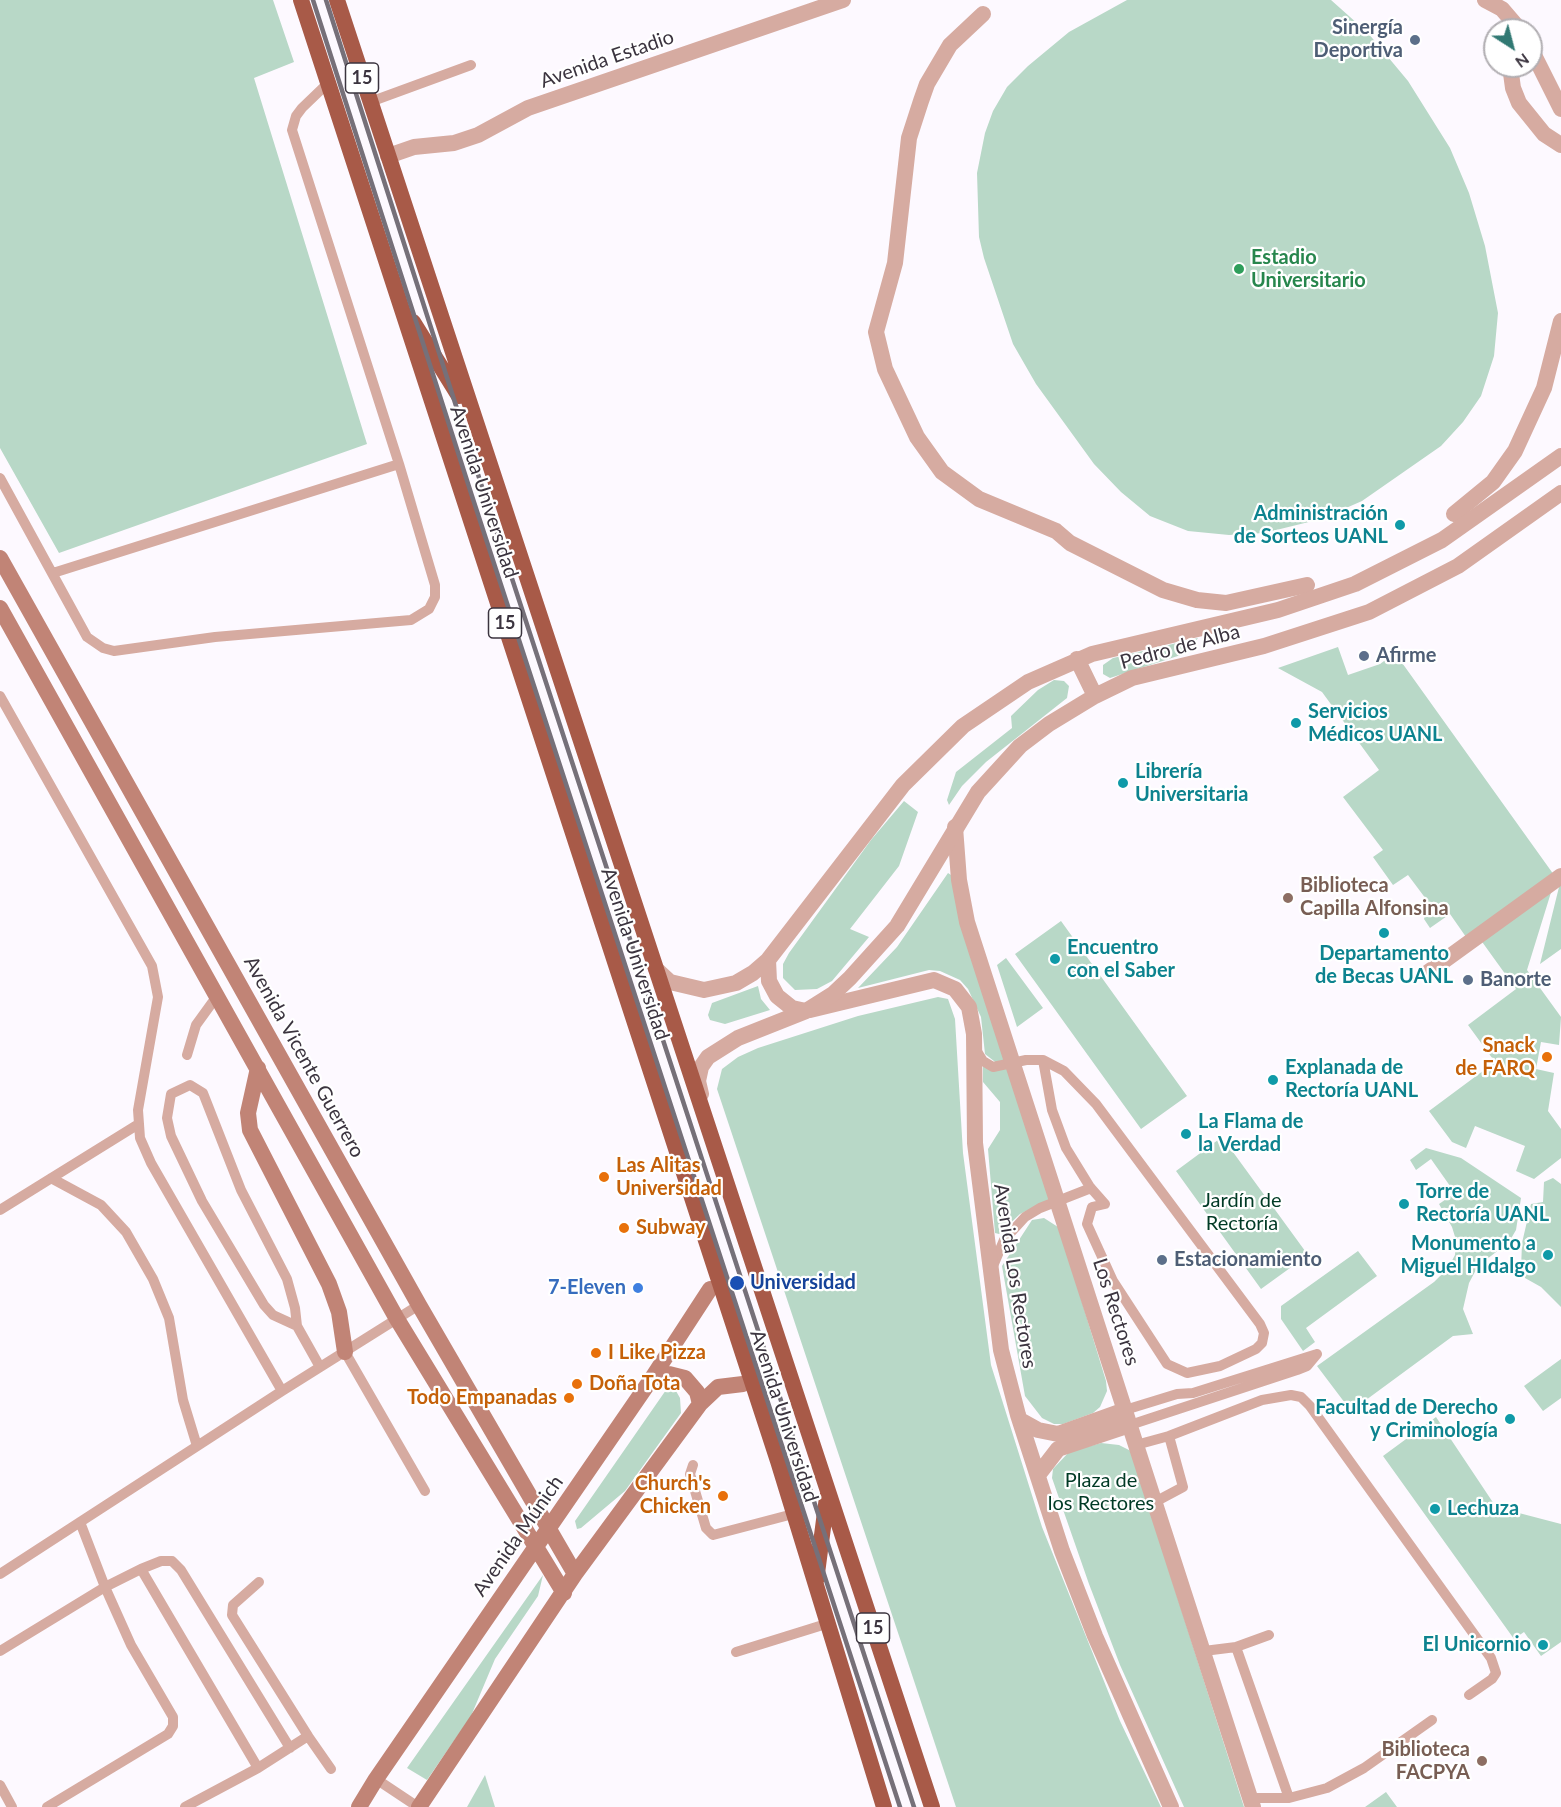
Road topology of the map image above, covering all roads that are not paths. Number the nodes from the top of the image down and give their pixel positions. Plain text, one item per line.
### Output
1 (301, 0) edge
2 (337, 0) edge
3 (843, 0) edge
4 (1485, 0) edge
5 (983, 14) dead end
6 (1508, 18) edge
7 (471, 65) dead end
8 (1543, 68) edge
9 (1512, 78) edge
10 (328, 83) junction
11 (1557, 90) edge
12 (370, 102) junction
13 (1561, 109) edge
14 (1561, 145) edge
15 (388, 156) junction
16 (399, 300) junction
17 (1561, 321) edge
18 (474, 419) junction
19 (1561, 456) edge
20 (399, 464) junction
21 (0, 478) edge
22 (1561, 493) edge
23 (1454, 514) dead end
24 (0, 558) edge
25 (53, 573) junction
26 (1307, 585) dead end
27 (0, 608) edge
28 (1077, 659) junction
29 (0, 696) edge
30 (1095, 696) junction
31 (955, 827) junction
32 (1561, 876) edge
33 (768, 960) junction
34 (656, 969) junction
35 (1427, 973) dead end
36 (218, 996) junction
37 (806, 1011) junction
38 (973, 1044) junction
39 (187, 1055) dead end
40 (1043, 1060) junction
41 (1013, 1064) junction
42 (258, 1068) junction
43 (708, 1121) junction
44 (137, 1125) junction
45 (51, 1178) junction
46 (1091, 1188) junction
47 (1057, 1201) junction
48 (0, 1210) edge
49 (991, 1271) junction
50 (710, 1289) dead end
51 (419, 1305) junction
52 (397, 1319) junction
53 (297, 1326) junction
54 (345, 1352) junction
55 (320, 1367) junction
56 (652, 1378) junction
57 (743, 1384) dead end
58 (282, 1391) junction
59 (700, 1404) junction
60 (1127, 1417) junction
61 (1020, 1420) junction
62 (1168, 1436) junction
63 (1136, 1445) junction
64 (197, 1446) junction
65 (693, 1465) dead end
66 (1038, 1475) junction
67 (425, 1491) dead end
68 (828, 1493) junction
69 (1153, 1503) junction
70 (793, 1514) junction
71 (80, 1522) junction
72 (548, 1530) junction
73 (536, 1547) junction
74 (141, 1569) junction
75 (0, 1574) edge
76 (575, 1574) junction
77 (259, 1582) dead end
78 (105, 1587) junction
79 (816, 1589) junction
80 (564, 1593) junction
81 (826, 1624) junction
82 (1269, 1635) dead end
83 (1236, 1647) junction
84 (0, 1651) edge
85 (1204, 1651) junction
86 (736, 1652) dead end
87 (1469, 1695) dead end
88 (1432, 1720) dead end
89 (308, 1736) junction
90 (290, 1748) junction
91 (258, 1767) junction
92 (331, 1769) dead end
93 (376, 1779) junction
94 (0, 1785) edge
95 (1289, 1798) junction
96 (1252, 1802) edge
97 (12, 1807) edge
98 (47, 1807) edge
99 (185, 1807) edge
100 (359, 1807) edge
101 (419, 1807) edge
102 (884, 1807) edge
103 (932, 1807) edge
104 (1171, 1807) edge

1 - 10 highway, 15
2 - 12 highway, 15
3 - 15 street, Avenida Estadio
4 - 6 street
5 - 26 street
7 - 12 lane
8 - 11 street
9 - 14 street
10 - 16 highway, Avenida Universidad / 15
10 - 20 lane
11 - 13 street
12 - 15 highway, 15
15 - 18 highway, Avenida Universidad / 15
16 - 18 highway
16 - 70 highway, Avenida Universidad / 15
17 - 23 street
18 - 34 highway, Avenida Universidad / 15
19 - 28 street, Pedro de Alba
20 - 25 lane
20 - 25 lane
21 - 25 lane
22 - 30 street, Pedro de Alba
24 - 51 main road, Avenida Vicente Guerrero
27 - 36 main road
28 - 30 street
28 - 33 street, Pedro de Alba
29 - 44 lane
30 - 31 street, Pedro de Alba
31 - 37 street, Pedro de Alba
31 - 41 street, Los Rectores
32 - 35 street
33 - 34 street, Pedro de Alba
33 - 37 street
34 - 43 highway, Avenida Universidad / 15
36 - 39 lane
36 - 42 main road
37 - 38 street, Avenida Los Rectores
37 - 43 street, Pedro de Alba
38 - 41 lane
38 - 49 street, Avenida Los Rectores
40 - 41 lane
40 - 46 lane
40 - 46 lane
41 - 47 street, Los Rectores
42 - 52 main road
42 - 54 main road
43 - 68 highway, Avenida Universidad / 15
44 - 45 lane
44 - 58 lane
45 - 48 lane
45 - 64 lane
46 - 47 lane
47 - 49 lane
47 - 60 street, Los Rectores
49 - 61 street, Avenida Los Rectores
50 - 56 main road, Avenida Múnich
51 - 52 lane
51 - 72 main road, Avenida Vicente Guerrero
52 - 54 lane
52 - 73 main road
53 - 53 lane
53 - 55 lane
54 - 55 lane
54 - 67 lane
55 - 58 lane
56 - 59 main road
56 - 72 main road, Avenida Múnich
57 - 59 main road
58 - 64 lane
59 - 76 main road
60 - 60 lane
60 - 61 street
60 - 63 street, Los Rectores
60 - 66 street
61 - 66 street, Avenida Los Rectores
62 - 63 lane
62 - 69 lane
62 - 87 lane
63 - 69 street, Los Rectores
64 - 71 lane
65 - 70 lane
66 - 104 street, Avenida Los Rectores
68 - 79 highway
68 - 103 highway, Avenida Universidad / 15
69 - 85 street, Los Rectores
70 - 79 highway, Avenida Universidad / 15
71 - 75 lane
71 - 78 lane
72 - 73 main road, Avenida Múnich
72 - 76 main road, Avenida Vicente Guerrero
73 - 80 main road
73 - 93 main road, Avenida Múnich
74 - 78 lane
74 - 90 lane
74 - 91 lane
76 - 80 main road
77 - 89 lane
78 - 84 lane
78 - 98 lane
79 - 81 highway, Avenida Universidad / 15
80 - 101 main road
81 - 86 lane
81 - 102 highway, Avenida Universidad / 15
82 - 83 lane
83 - 85 lane
83 - 95 lane
85 - 96 street, Los Rectores
88 - 95 lane
89 - 90 lane
89 - 92 lane
90 - 91 lane
91 - 99 lane
93 - 100 main road, Avenida Múnich
93 - 101 lane
94 - 97 lane
95 - 96 lane

